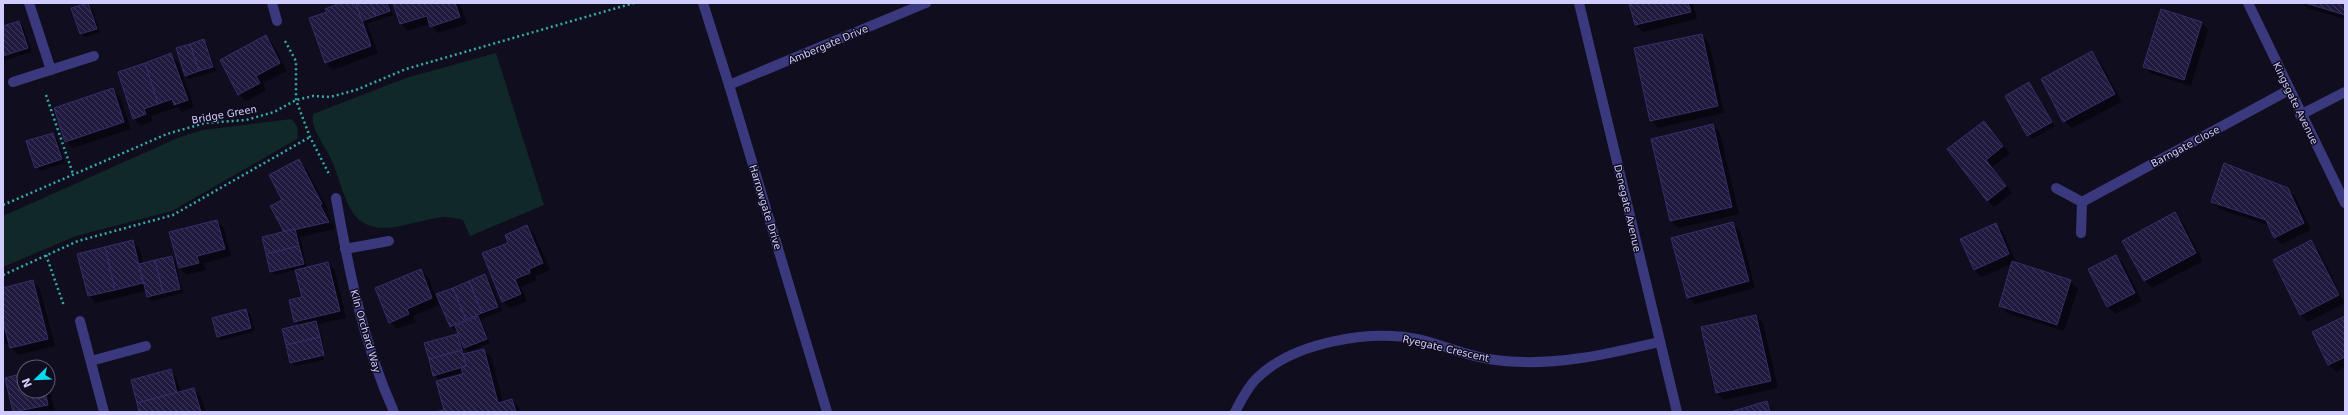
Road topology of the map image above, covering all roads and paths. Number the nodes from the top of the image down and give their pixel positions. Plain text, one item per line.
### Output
1 (29, 3) edge
2 (272, 3) edge
3 (634, 3) edge
4 (703, 3) edge
5 (926, 3) edge
6 (1579, 3) edge
7 (2248, 3) edge
8 (277, 22) joint
9 (94, 56) dead end
10 (51, 70) junction
11 (39, 74) junction
12 (14, 82) dead end
13 (729, 85) junction
14 (2289, 90) junction
15 (2345, 92) edge
16 (296, 100) junction
17 (2300, 114) junction
18 (310, 137) junction
19 (73, 174) junction
20 (2056, 188) dead end
21 (336, 198) joint
22 (2082, 202) junction
23 (2345, 203) edge
24 (3, 205) edge
25 (2081, 233) dead end
26 (389, 241) dead end
27 (345, 249) junction
28 (46, 255) junction
29 (3, 275) edge
30 (80, 321) joint
31 (1660, 342) junction
32 (146, 346) dead end
33 (91, 360) junction
34 (104, 412) edge
35 (394, 412) edge
36 (827, 412) edge
37 (1235, 412) edge
38 (1677, 412) edge

1 - 10 street
2 - 8 street
3 - 16 path, Bridge Green
4 - 13 street, Harrowgate Drive
5 - 13 street, Ambergate Drive
6 - 31 street, Denegate Avenue
7 - 14 street, Kingsgate Avenue
8 - 16 path
9 - 10 street
10 - 11 street
11 - 12 street
11 - 19 path
13 - 36 street, Harrowgate Drive
14 - 17 street, Kingsgate Avenue
14 - 22 street, Barngate Close
15 - 17 street
16 - 18 path
16 - 19 path, Bridge Green
17 - 23 street, Kingsgate Avenue
18 - 21 path
18 - 28 path
19 - 24 path, Bridge Green
20 - 22 street
21 - 27 street, Kiln Orchard Way
22 - 25 street
26 - 27 street
27 - 35 street, Kiln Orchard Way
28 - 29 path
28 - 30 path
30 - 33 street
31 - 37 street, Ryegate Crescent
31 - 38 street, Denegate Avenue
32 - 33 street
33 - 34 street

